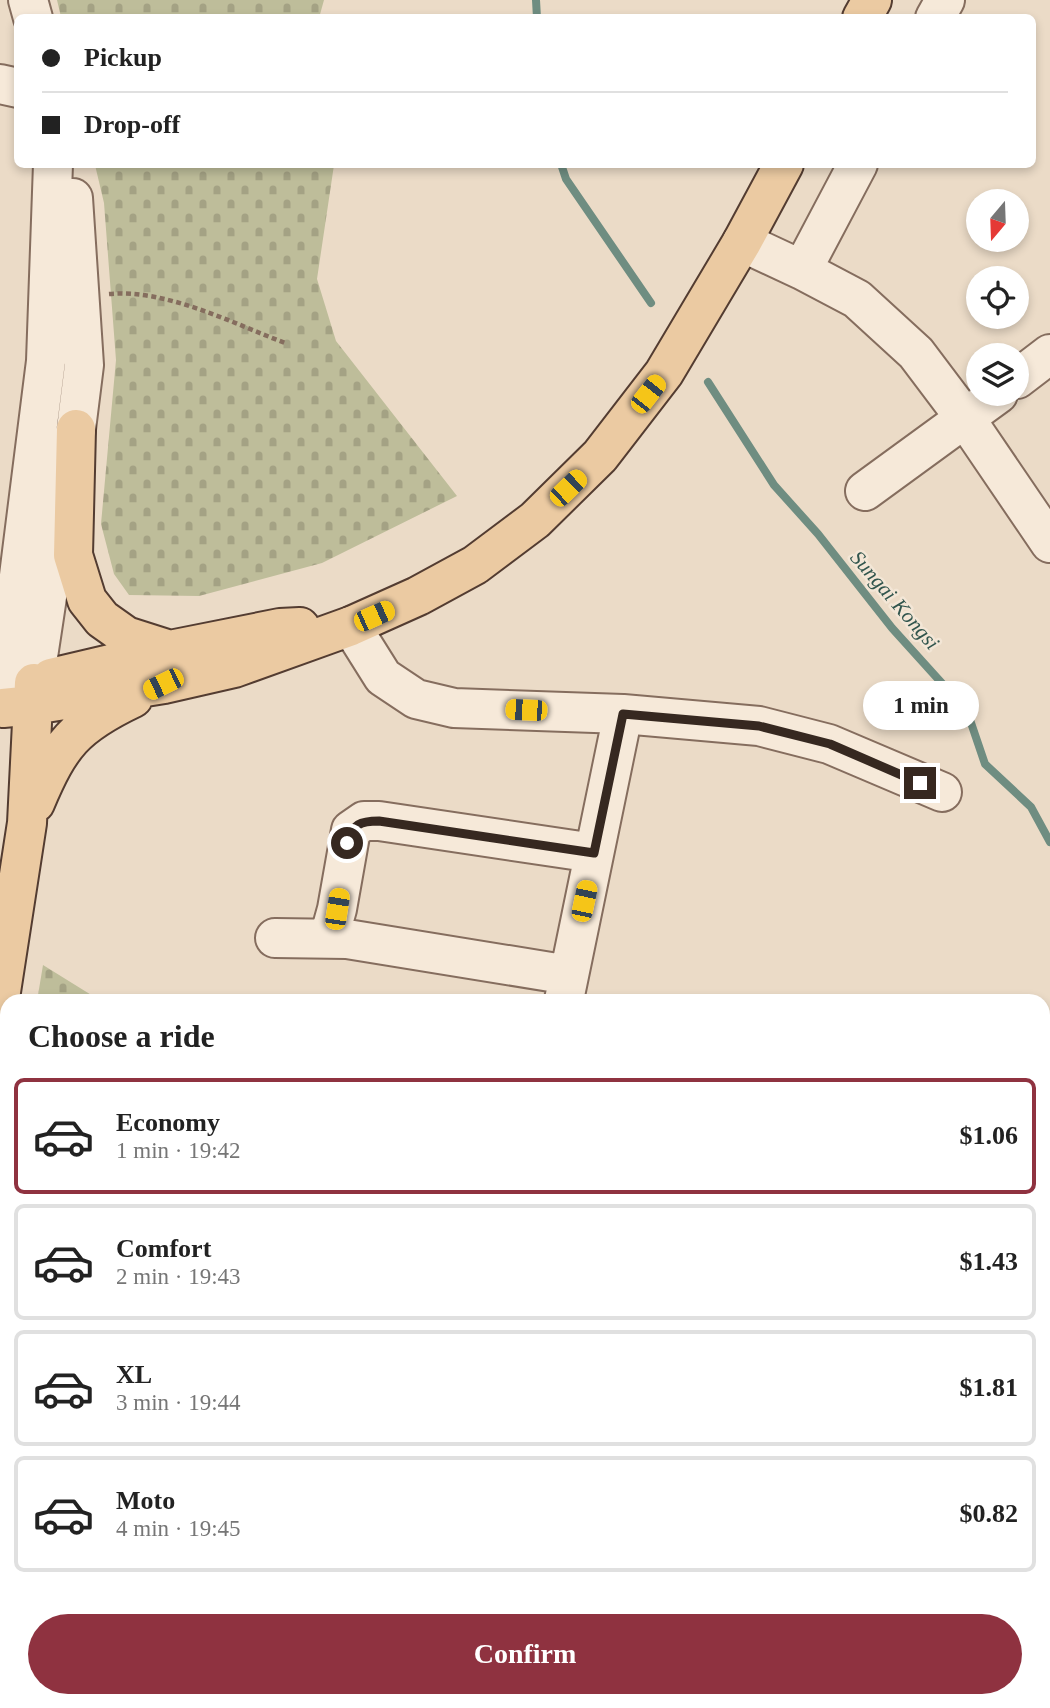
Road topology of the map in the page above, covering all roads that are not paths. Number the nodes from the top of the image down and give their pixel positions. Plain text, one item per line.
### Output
1 (53, 168) edge
2 (70, 168) edge
3 (782, 168) edge
4 (856, 168) edge
5 (742, 242) junction
6 (802, 270) junction
7 (1050, 354) edge
8 (1029, 370) edge
9 (982, 406) edge
10 (965, 418) junction
11 (76, 429) junction
12 (865, 491) dead end
13 (1050, 543) edge
14 (351, 626) junction
15 (167, 667) junction
16 (11, 701) edge
17 (623, 714) junction
18 (942, 792) dead end
19 (27, 823) junction
20 (594, 853) junction
21 (329, 937) junction
22 (275, 938) dead end
23 (567, 988) edge
24 (8, 989) edge

1 - 16 street
2 - 11 street
3 - 5 main road
4 - 6 street
5 - 6 street
5 - 14 main road
6 - 10 street
7 - 8 street
9 - 10 street
10 - 12 street
10 - 13 street
11 - 15 main road
11 - 16 street
14 - 15 main road
14 - 17 street
15 - 16 main road
15 - 19 main road
16 - 19 main road
17 - 18 street
17 - 20 street
19 - 24 main road
20 - 21 street
20 - 23 street
21 - 22 street
21 - 23 street

